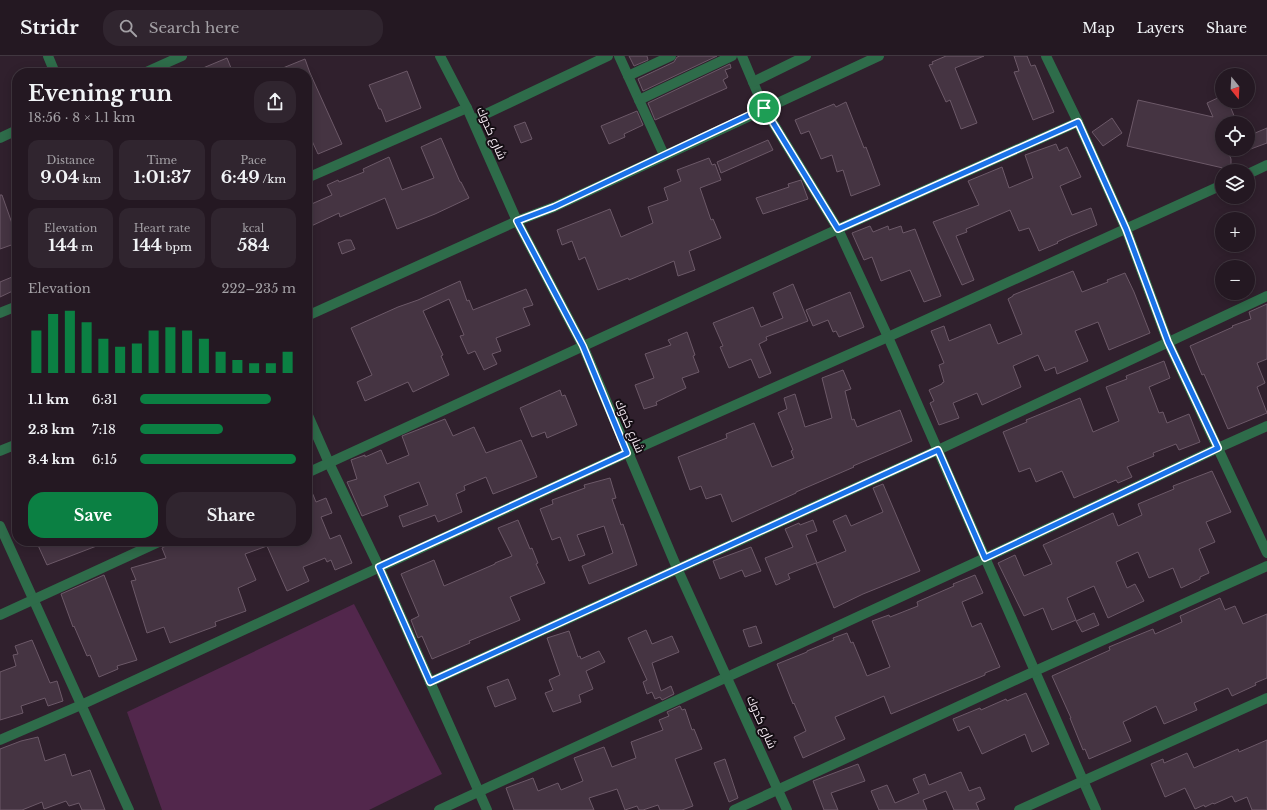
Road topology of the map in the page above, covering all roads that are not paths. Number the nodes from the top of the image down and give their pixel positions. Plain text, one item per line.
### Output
1 (48, 56) edge
2 (182, 56) edge
3 (440, 56) edge
4 (608, 56) edge
5 (619, 56) edge
6 (671, 56) edge
7 (732, 56) edge
8 (742, 56) edge
9 (806, 56) edge
10 (879, 56) edge
11 (1046, 56) edge
12 (53, 68) edge
13 (155, 68) edge
14 (628, 76) junction
15 (753, 82) junction
16 (639, 100) junction
17 (467, 108) junction
18 (764, 108) junction
19 (473, 120) junction
20 (1078, 122) junction
21 (12, 132) edge
22 (0, 138) edge
23 (664, 155) junction
24 (1267, 165) edge
25 (1255, 171) edge
26 (312, 176) edge
27 (1215, 188) edge
28 (517, 221) junction
29 (838, 229) junction
30 (1126, 229) junction
31 (1267, 296) edge
32 (12, 308) edge
33 (0, 313) edge
34 (312, 314) edge
35 (888, 337) junction
36 (1168, 342) junction
37 (583, 346) junction
38 (312, 424) edge
39 (1267, 426) edge
40 (12, 446) edge
41 (1218, 448) junction
42 (938, 450) junction
43 (0, 451) edge
44 (627, 453) junction
45 (329, 463) junction
46 (312, 471) edge
47 (0, 526) edge
48 (150, 546) edge
49 (1267, 553) edge
50 (985, 558) junction
51 (1267, 566) edge
52 (379, 567) junction
53 (678, 568) junction
54 (34, 600) junction
55 (0, 615) edge
56 (1035, 671) junction
57 (728, 677) junction
58 (430, 682) junction
59 (1267, 698) edge
60 (81, 705) junction
61 (0, 740) edge
62 (1084, 781) junction
63 (778, 790) junction
64 (479, 792) junction
65 (129, 810) edge
66 (439, 810) edge
67 (487, 810) edge
68 (734, 810) edge
69 (787, 810) edge
70 (1019, 810) edge
71 (1096, 810) edge

1 - 12 street
2 - 13 street
3 - 17 street, شارع كدوك
4 - 19 street
5 - 14 street
6 - 14 street
7 - 16 street
8 - 15 street
9 - 15 street
10 - 18 street
11 - 20 street
14 - 16 street
15 - 18 street
16 - 23 street
17 - 19 street, شارع كدوك
17 - 26 street
18 - 23 street
18 - 29 street
19 - 28 street, شارع كدوك
20 - 29 street
20 - 30 street
21 - 22 street
23 - 28 street
24 - 25 street
27 - 30 street
28 - 34 street
28 - 37 street, شارع كدوك
29 - 35 street
29 - 37 street
30 - 35 street
30 - 36 street
31 - 36 street
32 - 33 street
35 - 42 street
35 - 44 street
36 - 41 street
36 - 42 street
37 - 44 street, شارع كدوك
37 - 45 street
38 - 45 street
39 - 41 street
40 - 43 street
41 - 49 street
41 - 50 street
42 - 50 street
42 - 53 street
44 - 52 street
44 - 53 street, شارع كدوك
45 - 46 street
45 - 52 street
47 - 54 street
48 - 54 street
50 - 56 street
50 - 57 street
51 - 56 street
52 - 58 street
52 - 60 street
53 - 57 street, شارع كدوك
53 - 58 street
54 - 55 street
54 - 60 street
56 - 62 street
56 - 63 street
57 - 63 street, شارع كدوك
57 - 64 street
58 - 64 street
59 - 62 street
60 - 61 street
60 - 65 street
62 - 70 street
62 - 71 street
63 - 68 street
63 - 69 street, شارع كدوك
64 - 66 street
64 - 67 street

